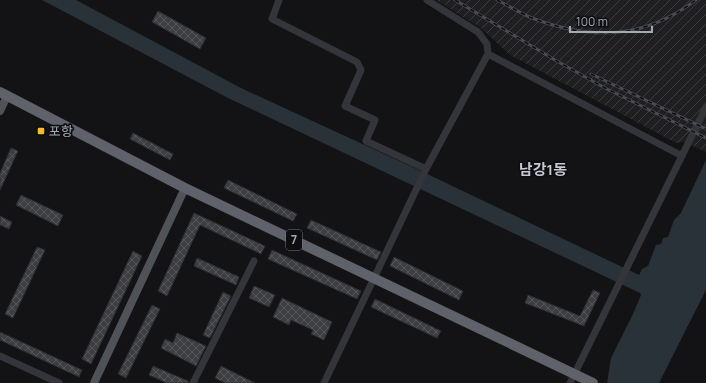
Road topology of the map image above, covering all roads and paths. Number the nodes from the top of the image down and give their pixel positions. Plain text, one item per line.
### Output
1 (279, 0) edge
2 (427, 0) edge
3 (488, 54) junction
4 (4, 94) edge
5 (706, 107) edge
6 (0, 111) edge
7 (682, 156) junction
8 (426, 169) junction
9 (185, 188) junction
10 (254, 261) dead end
11 (374, 278) junction
12 (0, 356) edge
13 (573, 378) edge
14 (592, 382) edge
15 (59, 383) edge
16 (94, 383) edge
17 (193, 383) edge
18 (324, 383) edge

1 - 8 street
2 - 3 street
3 - 7 street
3 - 8 street
4 - 6 main road
4 - 9 highway, 7
5 - 7 street
7 - 13 street
8 - 11 street
9 - 11 highway, 7
9 - 16 main road
10 - 17 street
11 - 13 highway, 7
11 - 18 street
12 - 15 street
13 - 14 highway, 7

